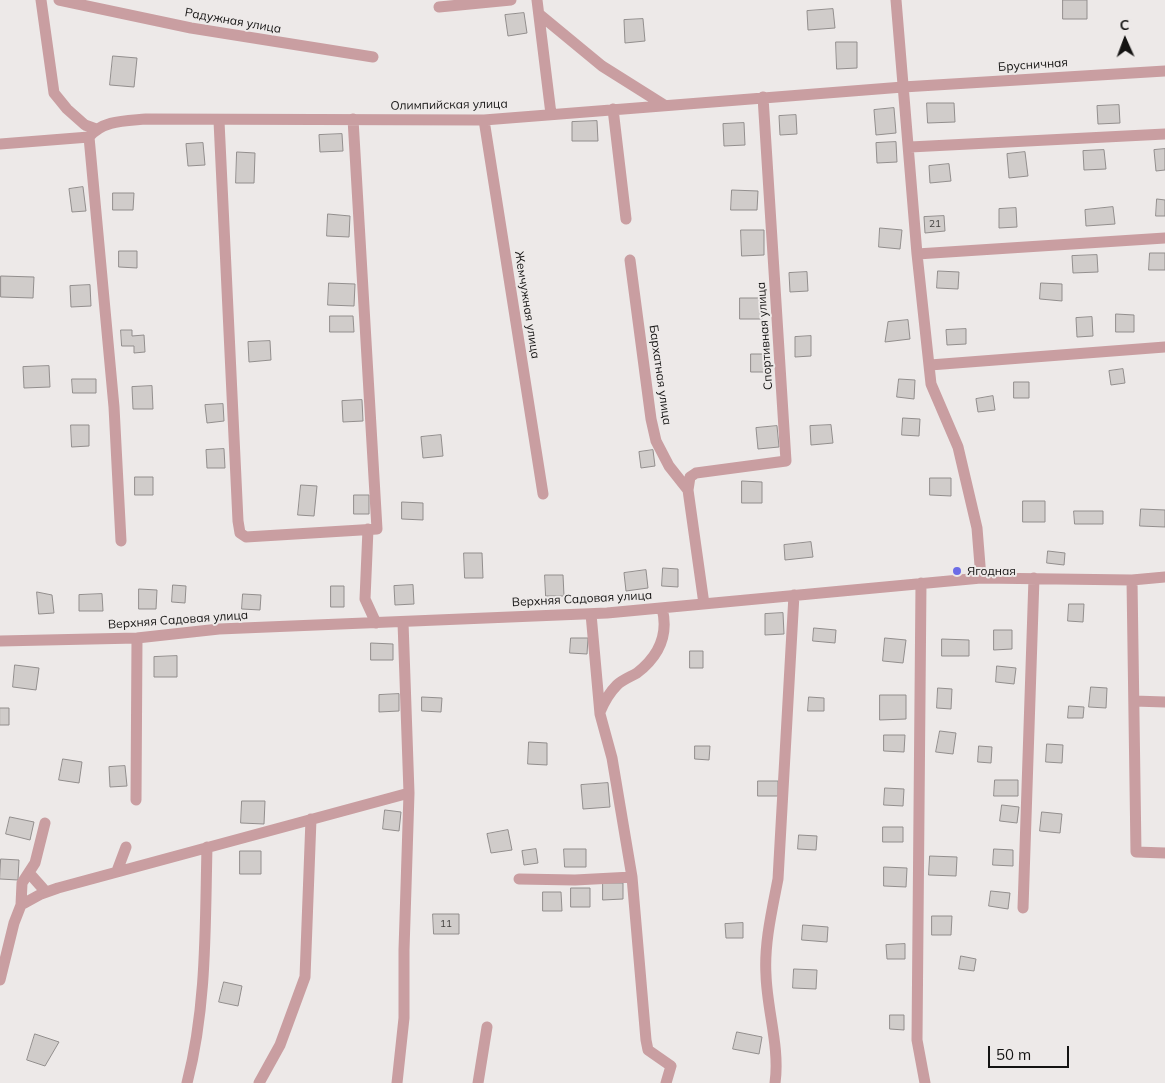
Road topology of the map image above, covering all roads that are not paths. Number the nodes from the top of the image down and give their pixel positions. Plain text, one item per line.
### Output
1 (41, 0) edge
2 (59, 0) edge
3 (511, 0) edge
4 (537, 0) edge
5 (896, 0) edge
6 (439, 7) dead end
7 (539, 14) junction
8 (373, 57) dead end
9 (1165, 71) edge
10 (903, 87) junction
11 (763, 97) junction
12 (664, 105) junction
13 (613, 109) junction
14 (551, 114) junction
15 (354, 119) junction
16 (484, 120) junction
17 (219, 121) junction
18 (93, 133) junction
19 (1165, 134) edge
20 (0, 144) edge
21 (910, 147) junction
22 (626, 219) dead end
23 (1165, 238) edge
24 (917, 254) junction
25 (630, 260) dead end
26 (1165, 347) edge
27 (930, 365) junction
28 (688, 490) junction
29 (543, 494) dead end
30 (368, 529) junction
31 (121, 541) dead end
32 (1165, 577) edge
33 (981, 578) junction
34 (1034, 578) junction
35 (1132, 580) junction
36 (921, 583) junction
37 (794, 595) junction
38 (704, 604) junction
39 (662, 608) junction
40 (591, 614) junction
41 (376, 622) junction
42 (403, 622) junction
43 (137, 638) junction
44 (0, 641) edge
45 (1134, 701) junction
46 (1165, 702) edge
47 (600, 714) junction
48 (409, 793) junction
49 (136, 800) dead end
50 (311, 819) junction
51 (45, 823) dead end
52 (207, 847) junction
53 (126, 848) dead end
54 (1165, 853) edge
55 (117, 871) junction
56 (30, 874) junction
57 (632, 877) junction
58 (519, 879) dead end
59 (46, 892) junction
60 (21, 905) junction
61 (1023, 908) dead end
62 (0, 980) edge
63 (487, 1027) dead end
64 (187, 1083) edge
65 (258, 1083) edge
66 (397, 1083) edge
67 (478, 1083) edge
68 (666, 1083) edge
69 (775, 1083) edge
70 (925, 1083) edge

1 - 18 street
2 - 8 street, Радужная улица
3 - 6 street
4 - 7 street
5 - 10 street
7 - 12 street
7 - 14 street
9 - 10 street, Брусничная
10 - 11 street, Олимпийская улица
10 - 21 street
11 - 12 street, Олимпийская улица
11 - 28 street, Спортивная улица
12 - 13 street, Олимпийская улица
13 - 14 street, Олимпийская улица
13 - 22 street
14 - 16 street, Олимпийская улица
15 - 16 street, Олимпийская улица
15 - 17 street, Олимпийская улица
15 - 30 street
16 - 29 street, Жемчужная улица
17 - 18 street, Олимпийская улица
17 - 30 street
18 - 20 street, Олимпийская улица
18 - 31 street
19 - 21 street
21 - 24 street
23 - 24 street
24 - 27 street
25 - 28 street, Бархатная улица
26 - 27 street
27 - 33 street
28 - 38 street
30 - 41 street
32 - 35 street, Верхняя Садовая улица
33 - 34 street, Верхняя Садовая улица
33 - 36 street, Верхняя Садовая улица
34 - 35 street, Верхняя Садовая улица
34 - 61 street
35 - 45 street
36 - 37 street, Верхняя Садовая улица
36 - 70 street
37 - 38 street, Верхняя Садовая улица
37 - 69 street
38 - 39 street, Верхняя Садовая улица
39 - 40 street, Верхняя Садовая улица
39 - 47 street
40 - 42 street, Верхняя Садовая улица
40 - 47 street
41 - 42 street, Верхняя Садовая улица
41 - 43 street, Верхняя Садовая улица
42 - 48 street
43 - 44 street, Верхняя Садовая улица
43 - 49 street
45 - 46 street
45 - 54 street
47 - 57 street
48 - 50 street
48 - 66 street
50 - 52 street
50 - 65 street
51 - 56 street
52 - 55 street
52 - 64 street
53 - 55 street
55 - 59 street
56 - 59 street
56 - 60 street
57 - 58 street
57 - 68 street
59 - 60 street
60 - 62 street
63 - 67 street

